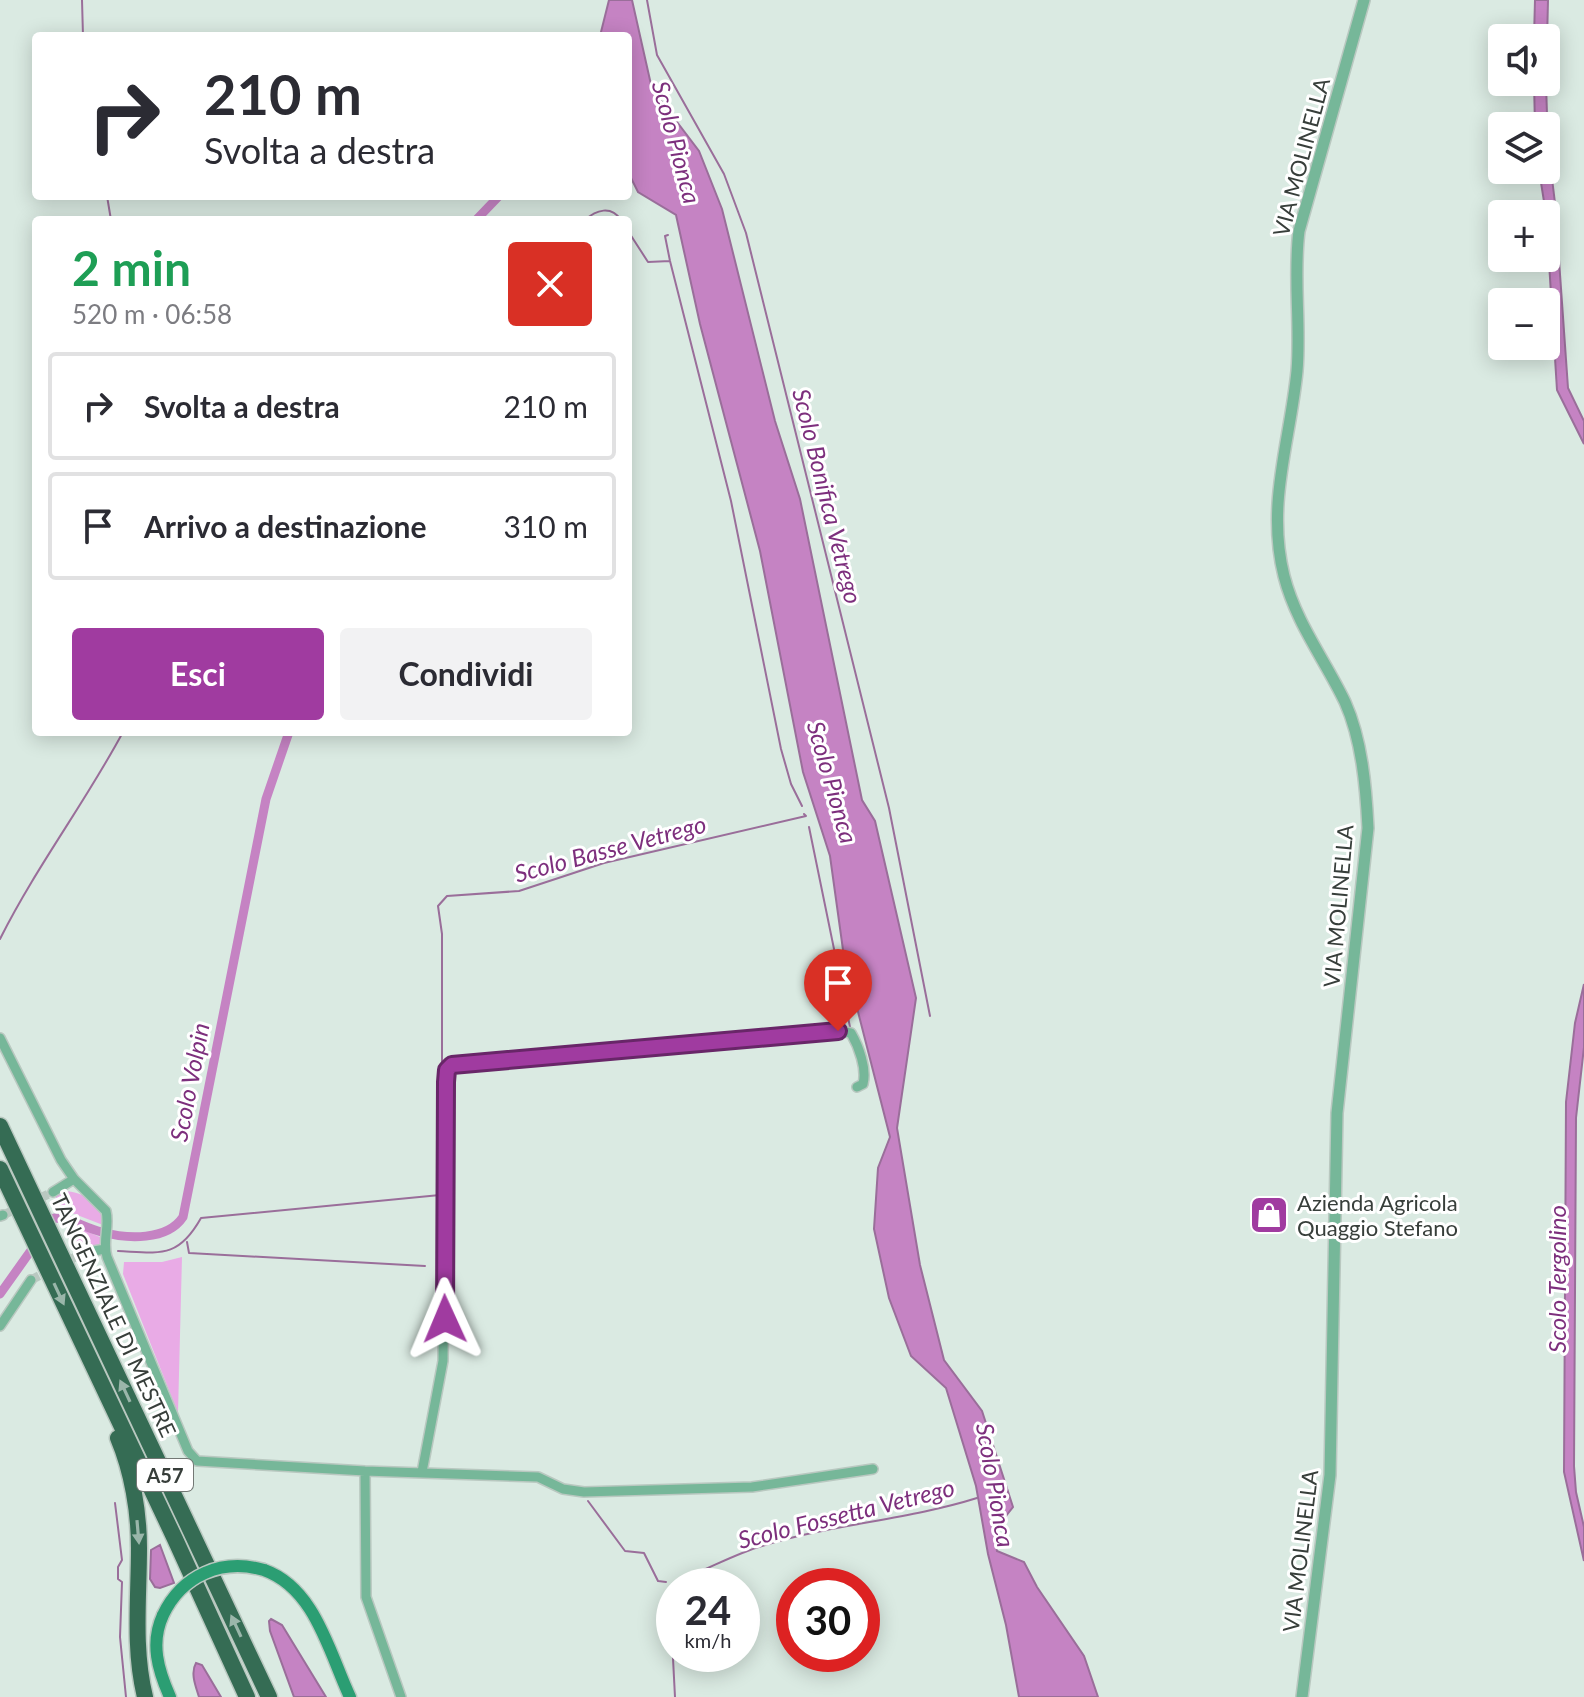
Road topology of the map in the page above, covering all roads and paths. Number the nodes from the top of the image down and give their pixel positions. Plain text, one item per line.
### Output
1 (1364, 0) edge
2 (0, 1038) edge
3 (857, 1087) dead end
4 (0, 1126) edge
5 (0, 1169) edge
6 (74, 1179) junction
7 (53, 1192) tunnel mouth
8 (104, 1246) junction
9 (83, 1253) tunnel mouth
10 (31, 1280) tunnel mouth
11 (74, 1325) junction
12 (0, 1326) edge
13 (873, 1469) dead end
14 (365, 1471) junction
15 (422, 1472) junction
16 (145, 1697) edge
17 (170, 1697) edge
18 (247, 1697) edge
19 (269, 1697) edge
20 (350, 1697) edge
21 (401, 1697) edge
22 (1302, 1697) edge

1 - 22 street, VIA MOLINELLA
2 - 6 street
3 - 15 street
19 -> 4 highway, TANGENZIALE DI MESTRE / A57
5 -> 11 highway, TANGENZIALE DI MESTRE / A57
6 - 7 street
6 - 8 street
8 - 9 street
8 - 14 street
10 - 12 street
11 -> 16 highway, A57
11 - 18 highway, A57
13 - 15 street
14 - 15 street
14 - 21 street
17 - 20 main road, bridge

